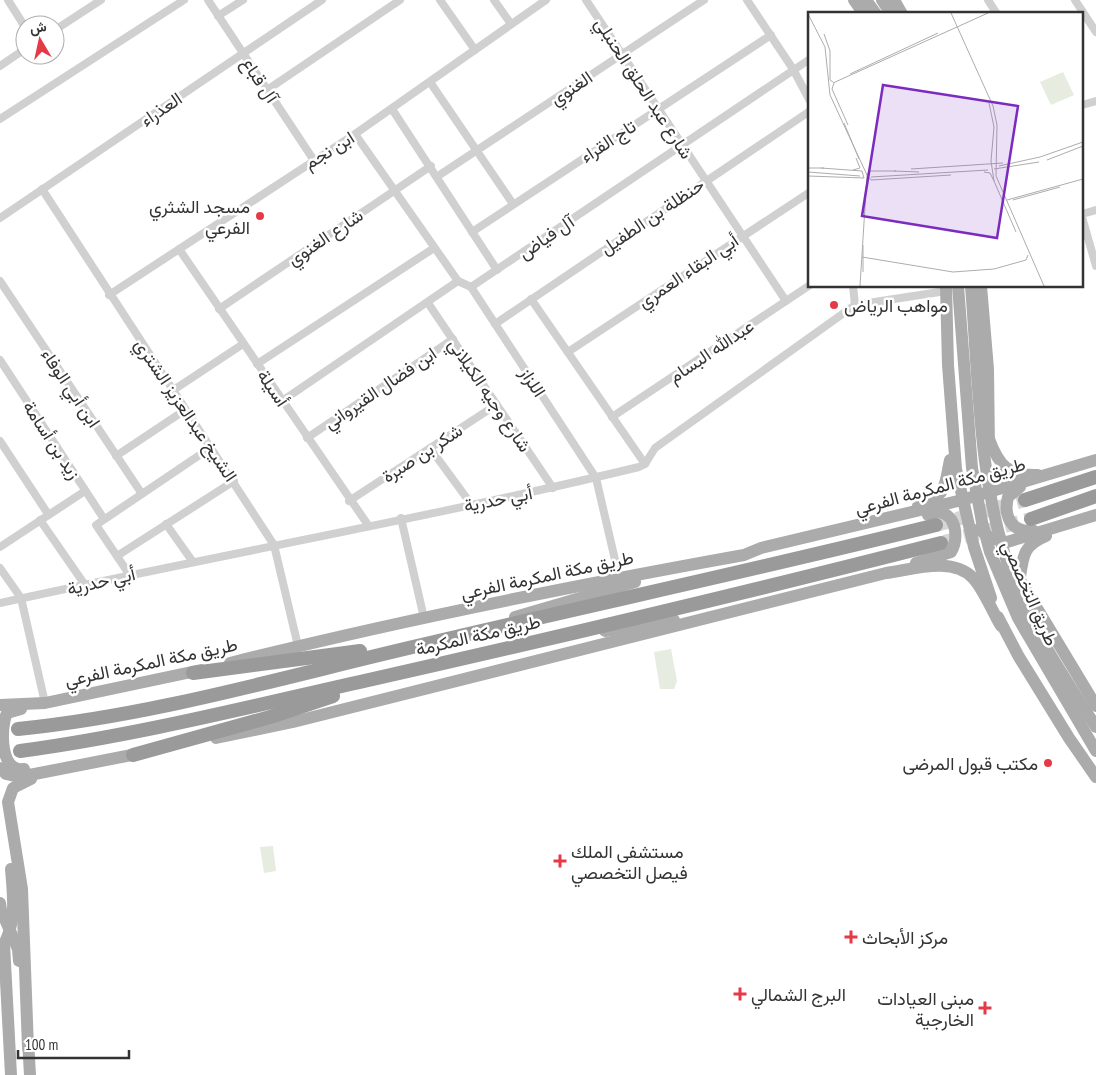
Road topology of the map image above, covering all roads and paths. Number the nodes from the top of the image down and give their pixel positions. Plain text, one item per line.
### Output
1 (8, 0) edge
2 (101, 0) edge
3 (184, 0) edge
4 (208, 0) edge
5 (243, 0) edge
6 (322, 0) edge
7 (400, 0) edge
8 (440, 0) edge
9 (494, 0) edge
10 (546, 0) edge
11 (586, 0) edge
12 (704, 0) edge
13 (747, 0) edge
14 (854, 0) edge
15 (882, 0) edge
16 (894, 0) edge
17 (988, 0) edge
18 (1075, 0) edge
19 (866, 5) edge
20 (890, 12) edge
21 (901, 12) edge
22 (996, 12) edge
23 (1083, 12) edge
24 (1084, 14) edge
25 (17, 15) edge
26 (218, 16) junction
27 (65, 23) edge
28 (511, 24) junction
29 (1096, 32) edge
30 (771, 35) junction
31 (475, 50) junction
32 (242, 54) junction
33 (622, 54) junction
34 (15, 56) edge
35 (808, 60) edge
36 (0, 66) edge
37 (793, 69) junction
38 (430, 82) junction
39 (267, 90) junction
40 (808, 97) edge
41 (392, 108) junction
42 (658, 108) junction
43 (808, 112) edge
44 (0, 120) edge
45 (355, 134) junction
46 (682, 146) junction
47 (477, 151) junction
48 (313, 159) junction
49 (431, 166) junction
50 (438, 176) junction
51 (705, 180) junction
52 (42, 189) junction
53 (394, 190) junction
54 (808, 193) edge
55 (513, 204) junction
56 (1096, 210) edge
57 (1084, 214) edge
58 (0, 218) edge
59 (1084, 222) edge
60 (472, 232) junction
61 (742, 236) junction
62 (434, 248) junction
63 (179, 249) junction
64 (1096, 266) edge
65 (497, 270) junction
66 (0, 281) edge
67 (458, 281) junction
68 (808, 286) edge
69 (471, 287) junction
70 (853, 288) edge
71 (950, 288) edge
72 (971, 288) edge
73 (981, 288) edge
74 (109, 295) junction
75 (531, 299) junction
76 (786, 301) junction
77 (428, 303) junction
78 (855, 305) junction
79 (219, 309) junction
80 (495, 324) junction
81 (453, 338) junction
82 (243, 344) junction
83 (568, 352) junction
84 (0, 360) edge
85 (257, 364) junction
86 (172, 390) junction
87 (282, 401) junction
88 (496, 405) junction
89 (185, 410) junction
90 (612, 417) junction
91 (988, 436) junction
92 (307, 438) junction
93 (1, 443) edge
94 (954, 445) junction
95 (210, 448) junction
96 (430, 448) junction
97 (116, 456) junction
98 (1096, 460) edge
99 (645, 464) junction
100 (1053, 474) junction
101 (1096, 477) edge
102 (596, 478) junction
103 (234, 481) junction
104 (553, 488) junction
105 (85, 491) junction
106 (995, 491) junction
107 (142, 494) junction
108 (1096, 496) edge
109 (962, 500) junction
110 (1025, 500) tunnel mouth
111 (349, 501) junction
112 (471, 504) junction
113 (48, 514) junction
114 (1096, 515) edge
115 (401, 518) junction
116 (104, 519) junction
117 (1031, 519) tunnel mouth
118 (40, 520) junction
119 (878, 522) junction
120 (166, 524) junction
121 (1071, 524) junction
122 (936, 525) tunnel mouth
123 (368, 526) junction
124 (1007, 542) junction
125 (941, 543) tunnel mouth
126 (274, 545) junction
127 (0, 547) edge
128 (744, 555) junction
129 (117, 556) junction
130 (193, 562) junction
131 (0, 568) edge
132 (129, 574) junction
133 (886, 574) junction
134 (619, 577) junction
135 (1020, 580) junction
136 (85, 585) junction
137 (21, 598) junction
138 (0, 603) edge
139 (772, 603) junction
140 (424, 618) junction
141 (1001, 626) junction
142 (430, 642) junction
143 (298, 646) junction
144 (494, 651) junction
145 (411, 670) junction
146 (193, 673) junction
147 (0, 698) edge
148 (45, 703) junction
149 (0, 705) edge
150 (1096, 706) edge
151 (1096, 727) edge
152 (18, 729) dead end
153 (1096, 750) edge
154 (20, 751) dead end
155 (133, 755) junction
156 (0, 768) edge
157 (1096, 777) edge
158 (0, 810) edge
159 (0, 903) edge
160 (10, 932) junction
161 (0, 977) edge
162 (0, 982) edge
163 (28, 1048) junction
164 (11, 1062) junction
165 (11, 1075) edge
166 (30, 1075) edge

1 - 25 street
2 - 27 street
3 - 44 street
4 - 26 street, آل قباع
5 - 26 street
6 - 32 street, العذراء
7 - 39 street
8 - 31 street
9 - 28 street
10 - 28 street, ابن نجم
11 - 33 street, شارع عبد الحلق الحنبلي
12 - 33 street, الغنوي
13 - 30 street
14 - 19 main road
15 - 20 main road
16 - 21 main road
17 - 22 street
18 - 23 street
24 - 29 street
26 - 32 street, آل قباع
28 - 31 street, ابن نجم
30 - 37 street
30 - 42 street, تاج القراء
31 - 38 street, ابن نجم
32 - 39 street, آل قباع
32 - 52 street, العذراء
33 - 42 street, شارع عبد الحلق الحنبلي
33 - 47 street, الغنوي
34 - 36 street
35 - 37 street, آل فياض
37 - 40 street
37 - 46 street, آل فياض
38 - 41 street, ابن نجم
38 - 47 street
39 - 48 street, آل قباع
41 - 45 street, ابن نجم
41 - 49 street
42 - 46 street, شارع عبد الحلق الحنبلي
42 - 55 street, تاج القراء
43 - 51 street, حنظلة بن الطفيل
45 - 48 street, ابن نجم
45 - 53 street
46 - 51 street, شارع عبد الحلق الحنبلي
46 - 65 street, آل فياض
47 - 50 street, الغنوي
47 - 55 street
48 - 63 street, ابن نجم
49 - 50 street
49 - 53 street, شارع الغنوي
50 - 60 street
51 - 61 street, شارع عبد الحلق الحنبلي
51 - 75 street, حنظلة بن الطفيل
52 - 58 street, العذراء
52 - 74 street, الشيخ عبدالعزيز الشتري
53 - 62 street
53 - 79 street, شارع الغنوي
54 - 61 street, أبي البقاء العمري
55 - 60 street, تاج القراء
56 - 57 street
59 - 64 street
60 - 65 street
61 - 76 street, شارع عبد الحلق الحنبلي
61 - 83 street, أبي البقاء العمري
62 - 67 street
62 - 85 street
63 - 74 street, ابن نجم
63 - 79 street, أسيلة
65 - 69 street, آل فياض
66 - 97 street, ابن أبي الوفاء
67 - 69 street
67 - 77 street
68 - 76 street, عبدالله البسام
69 - 80 street, اللزاز
70 - 78 street
71 - 78 street
71 - 94 main road
71 - 153 main road, طريق التخصصي, bridge
72 - 151 main road, طريق التخصصي, bridge
73 - 91 main road
74 - 86 street, الشيخ عبدالعزيز الشتري
75 - 80 street, حنظلة بن الطفيل
75 - 83 street
76 - 90 street, عبدالله البسام
77 - 81 street, شارع وجيه الكيلاني
77 - 87 street
78 - 99 street
79 - 82 street, أسيلة
80 - 102 street, اللزاز
81 - 88 street, شارع وجيه الكيلاني
81 - 92 street, ابن فضال القيرواني
82 - 85 street, أسيلة
82 - 86 street
83 - 90 street
84 - 105 street, زيد بن أسامة
85 - 87 street, أسيلة
86 - 89 street, الشيخ عبدالعزيز الشتري
87 - 92 street, أسيلة
88 - 96 street, شكر بن صبرة
88 - 104 street, شارع وجيه الكيلاني
89 - 95 street, الشيخ عبدالعزيز الشتري
89 - 97 street
90 - 99 street
91 - 100 main road
91 - 106 main road
92 - 111 street, أسيلة
93 - 113 street
94 - 109 main road
94 - 119 main road
95 - 103 street, الشيخ عبدالعزيز الشتري
95 - 107 street
96 - 111 street, شكر بن صبرة
96 - 112 street
97 - 107 street, ابن أبي الوفاء
98 - 100 main road, طريق مكة المكرمة الفرعي
99 - 102 street, أبي حدرية
100 - 106 main road, طريق مكة المكرمة الفرعي
100 - 121 main road
101 - 110 highway
102 - 104 street, أبي حدرية
102 - 134 street
103 - 120 street
103 - 126 street, الشيخ عبدالعزيز الشتري
104 - 112 street, أبي حدرية
105 - 113 street
105 - 116 street, زيد بن أسامة
106 - 109 main road, طريق مكة المكرمة الفرعي
106 - 124 main road
107 - 116 street
108 - 117 highway
109 - 119 main road, طريق مكة المكرمة الفرعي
109 - 124 main road
109 - 141 main road
111 - 123 street, أسيلة
112 - 115 street, أبي حدرية
113 - 118 street
114 - 121 main road
115 - 123 street, أبي حدرية
115 - 140 street
116 - 129 street
118 - 127 street
118 - 136 street
119 - 128 main road, طريق مكة المكرمة الفرعي
119 - 133 main road
120 - 129 street
120 - 130 street
121 - 124 main road
121 - 135 main road
122 - 142 highway, طريق مكة المكرمة
123 - 126 street, أبي حدرية
124 - 135 main road
125 - 144 highway, طريق مكة المكرمة
126 - 130 street, أبي حدرية
126 - 143 street, الشيخ عبدالعزيز الشتري
128 - 134 main road, طريق مكة المكرمة الفرعي
128 - 142 main road
129 - 132 street
130 - 132 street, أبي حدرية
131 - 137 street
132 - 136 street, أبي حدرية
133 - 139 main road
133 - 141 main road
134 - 140 main road, طريق مكة المكرمة الفرعي
135 - 141 main road
135 - 150 main road
136 - 137 street, أبي حدرية
137 - 138 street, أبي حدرية
137 - 148 street
139 - 144 main road
139 - 155 main road
140 - 143 main road, طريق مكة المكرمة الفرعي
141 - 157 main road
142 - 146 highway
142 - 152 highway, طريق مكة المكرمة
143 - 146 main road, طريق مكة المكرمة الفرعي
144 - 145 highway, طريق مكة المكرمة
145 - 154 highway, طريق مكة المكرمة
145 - 155 highway
146 - 148 main road, طريق مكة المكرمة الفرعي
147 - 148 main road
148 - 149 main road, طريق مكة المكرمة الفرعي
148 - 155 main road
155 - 156 main road
155 - 163 main road
158 - 160 main road
159 - 160 main road
160 - 163 main road
160 - 164 main road
161 - 162 main road
162 - 164 main road
163 - 166 main road
164 - 165 main road

